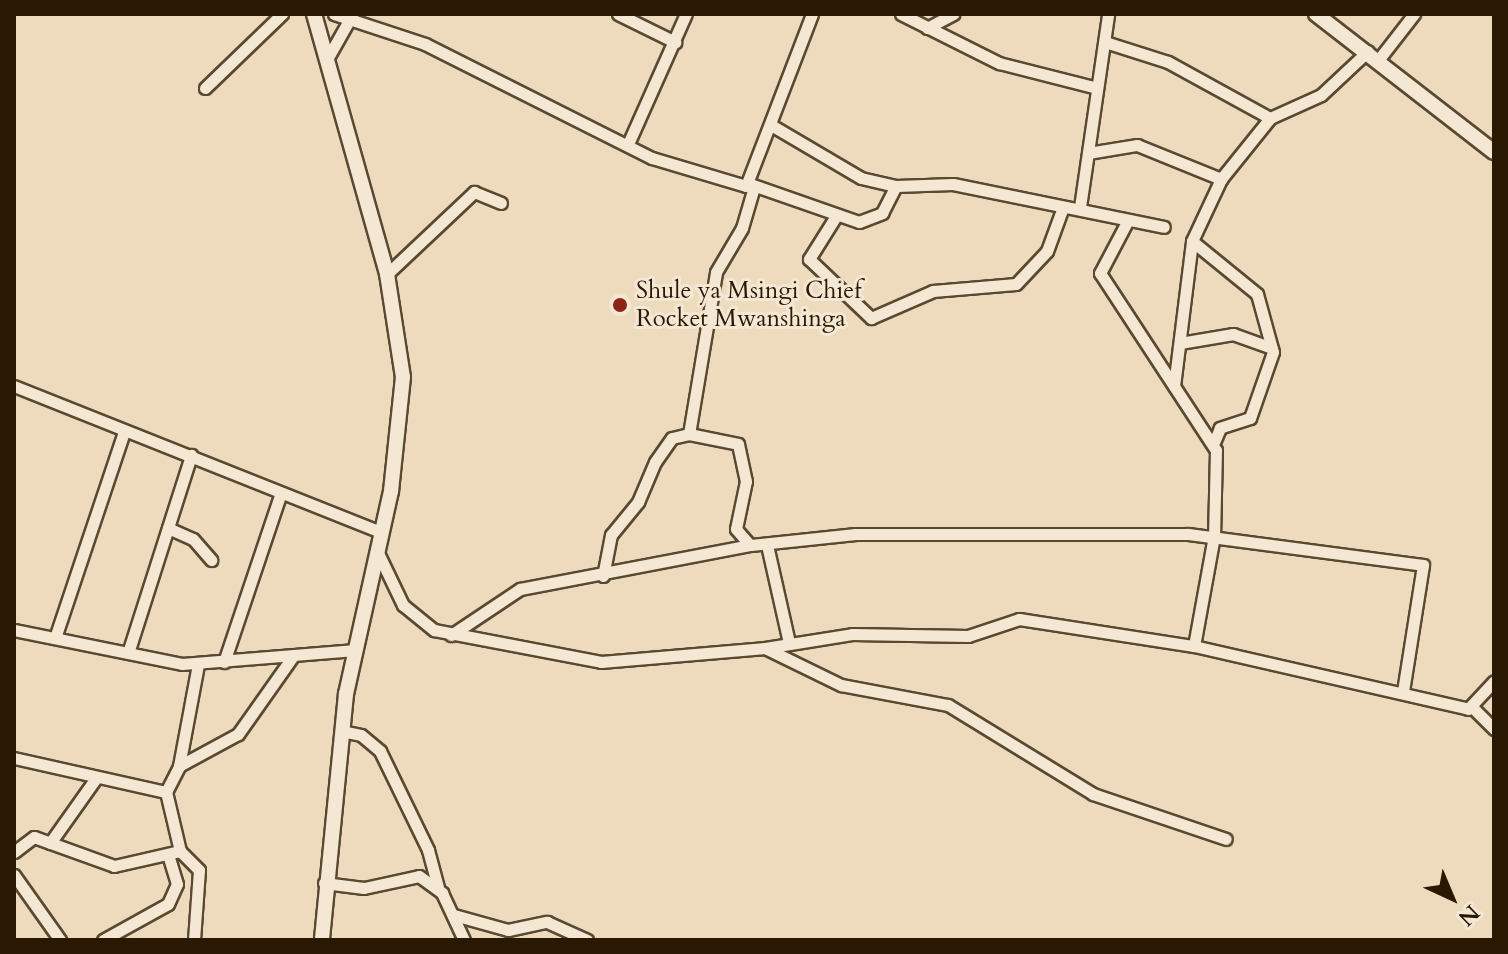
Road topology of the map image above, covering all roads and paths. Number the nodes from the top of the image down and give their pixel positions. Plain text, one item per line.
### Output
1 (282, 14) edge
2 (314, 14) edge
3 (334, 14) edge
4 (618, 14) edge
5 (686, 14) edge
6 (812, 14) edge
7 (901, 14) edge
8 (953, 14) edge
9 (1108, 14) edge
10 (1316, 14) edge
11 (1414, 14) edge
12 (350, 18) edge
13 (926, 28) junction
14 (675, 42) junction
15 (1105, 42) junction
16 (1373, 55) junction
17 (326, 61) junction
18 (205, 88) dead end
19 (1097, 88) junction
20 (1270, 118) junction
21 (771, 125) junction
22 (628, 144) junction
23 (1494, 152) edge
24 (1088, 153) junction
25 (1221, 179) junction
26 (752, 186) junction
27 (896, 186) junction
28 (501, 203) dead end
29 (1063, 207) junction
30 (1080, 207) junction
31 (836, 216) junction
32 (1128, 220) junction
33 (1164, 227) dead end
34 (1192, 241) junction
35 (387, 274) junction
36 (1180, 343) junction
37 (1272, 348) junction
38 (14, 386) edge
39 (1174, 386) junction
40 (124, 432) junction
41 (689, 434) junction
42 (1216, 452) junction
43 (191, 455) junction
44 (281, 493) junction
45 (168, 528) junction
46 (381, 532) junction
47 (1214, 536) junction
48 (751, 545) junction
49 (767, 545) junction
50 (378, 553) junction
51 (211, 560) dead end
52 (603, 576) junction
53 (14, 630) edge
54 (451, 635) junction
55 (55, 638) junction
56 (789, 643) junction
57 (1194, 646) junction
58 (765, 648) junction
59 (355, 650) junction
60 (128, 653) junction
61 (293, 656) junction
62 (224, 662) junction
63 (198, 664) junction
64 (1494, 681) edge
65 (1403, 691) junction
66 (1473, 708) junction
67 (1494, 729) edge
68 (341, 731) junction
69 (14, 758) edge
70 (179, 766) junction
71 (96, 778) junction
72 (166, 792) junction
73 (1226, 839) dead end
74 (50, 843) junction
75 (14, 852) edge
76 (175, 854) junction
77 (14, 875) edge
78 (324, 883) junction
79 (438, 888) junction
80 (454, 915) junction
81 (60, 940) edge
82 (103, 940) edge
83 (194, 940) edge
84 (322, 940) edge
85 (464, 940) edge
86 (587, 940) edge

1 - 18 street
2 - 17 street
3 - 12 street
4 - 14 street
5 - 14 street
6 - 21 street
7 - 13 street
8 - 13 street
9 - 15 street
10 - 16 street
11 - 16 street
12 - 17 street
12 - 22 street
13 - 19 street
14 - 22 street
15 - 19 street
15 - 20 street
16 - 20 street
16 - 23 street
17 - 35 street
19 - 24 street
20 - 25 street
21 - 26 street
21 - 27 street
22 - 26 street
24 - 25 street
24 - 30 street
25 - 34 street
26 - 31 street
26 - 41 street
27 - 29 street
27 - 31 street
28 - 35 street
29 - 30 street
29 - 31 street
30 - 32 street
32 - 33 street
32 - 39 street
34 - 36 street
34 - 37 street
35 - 46 street
36 - 37 street
36 - 39 street
37 - 42 street
38 - 40 street
39 - 42 street
40 - 43 street
40 - 55 street
41 - 48 street
41 - 52 street
42 - 47 street
43 - 44 street
43 - 45 street
44 - 46 street
44 - 62 street
45 - 51 street
45 - 60 street
46 - 50 street
47 - 49 street
47 - 57 street
47 - 65 street
48 - 49 street
48 - 52 street
49 - 56 street
50 - 54 street
50 - 59 street
52 - 54 street
53 - 55 street
54 - 58 street
55 - 60 street
56 - 57 street
56 - 58 street
57 - 65 street
58 - 73 street
59 - 61 street
59 - 68 street
60 - 63 street
61 - 62 street
61 - 70 street
62 - 63 street
63 - 70 street
64 - 66 street
65 - 66 street
66 - 67 street
68 - 78 street
68 - 79 street
69 - 71 street
70 - 72 street
71 - 72 street
71 - 74 street
72 - 76 street
74 - 75 street
74 - 76 street
76 - 82 street
76 - 83 street
77 - 81 street
78 - 79 street
78 - 84 street
79 - 80 street
80 - 85 street
80 - 86 street

